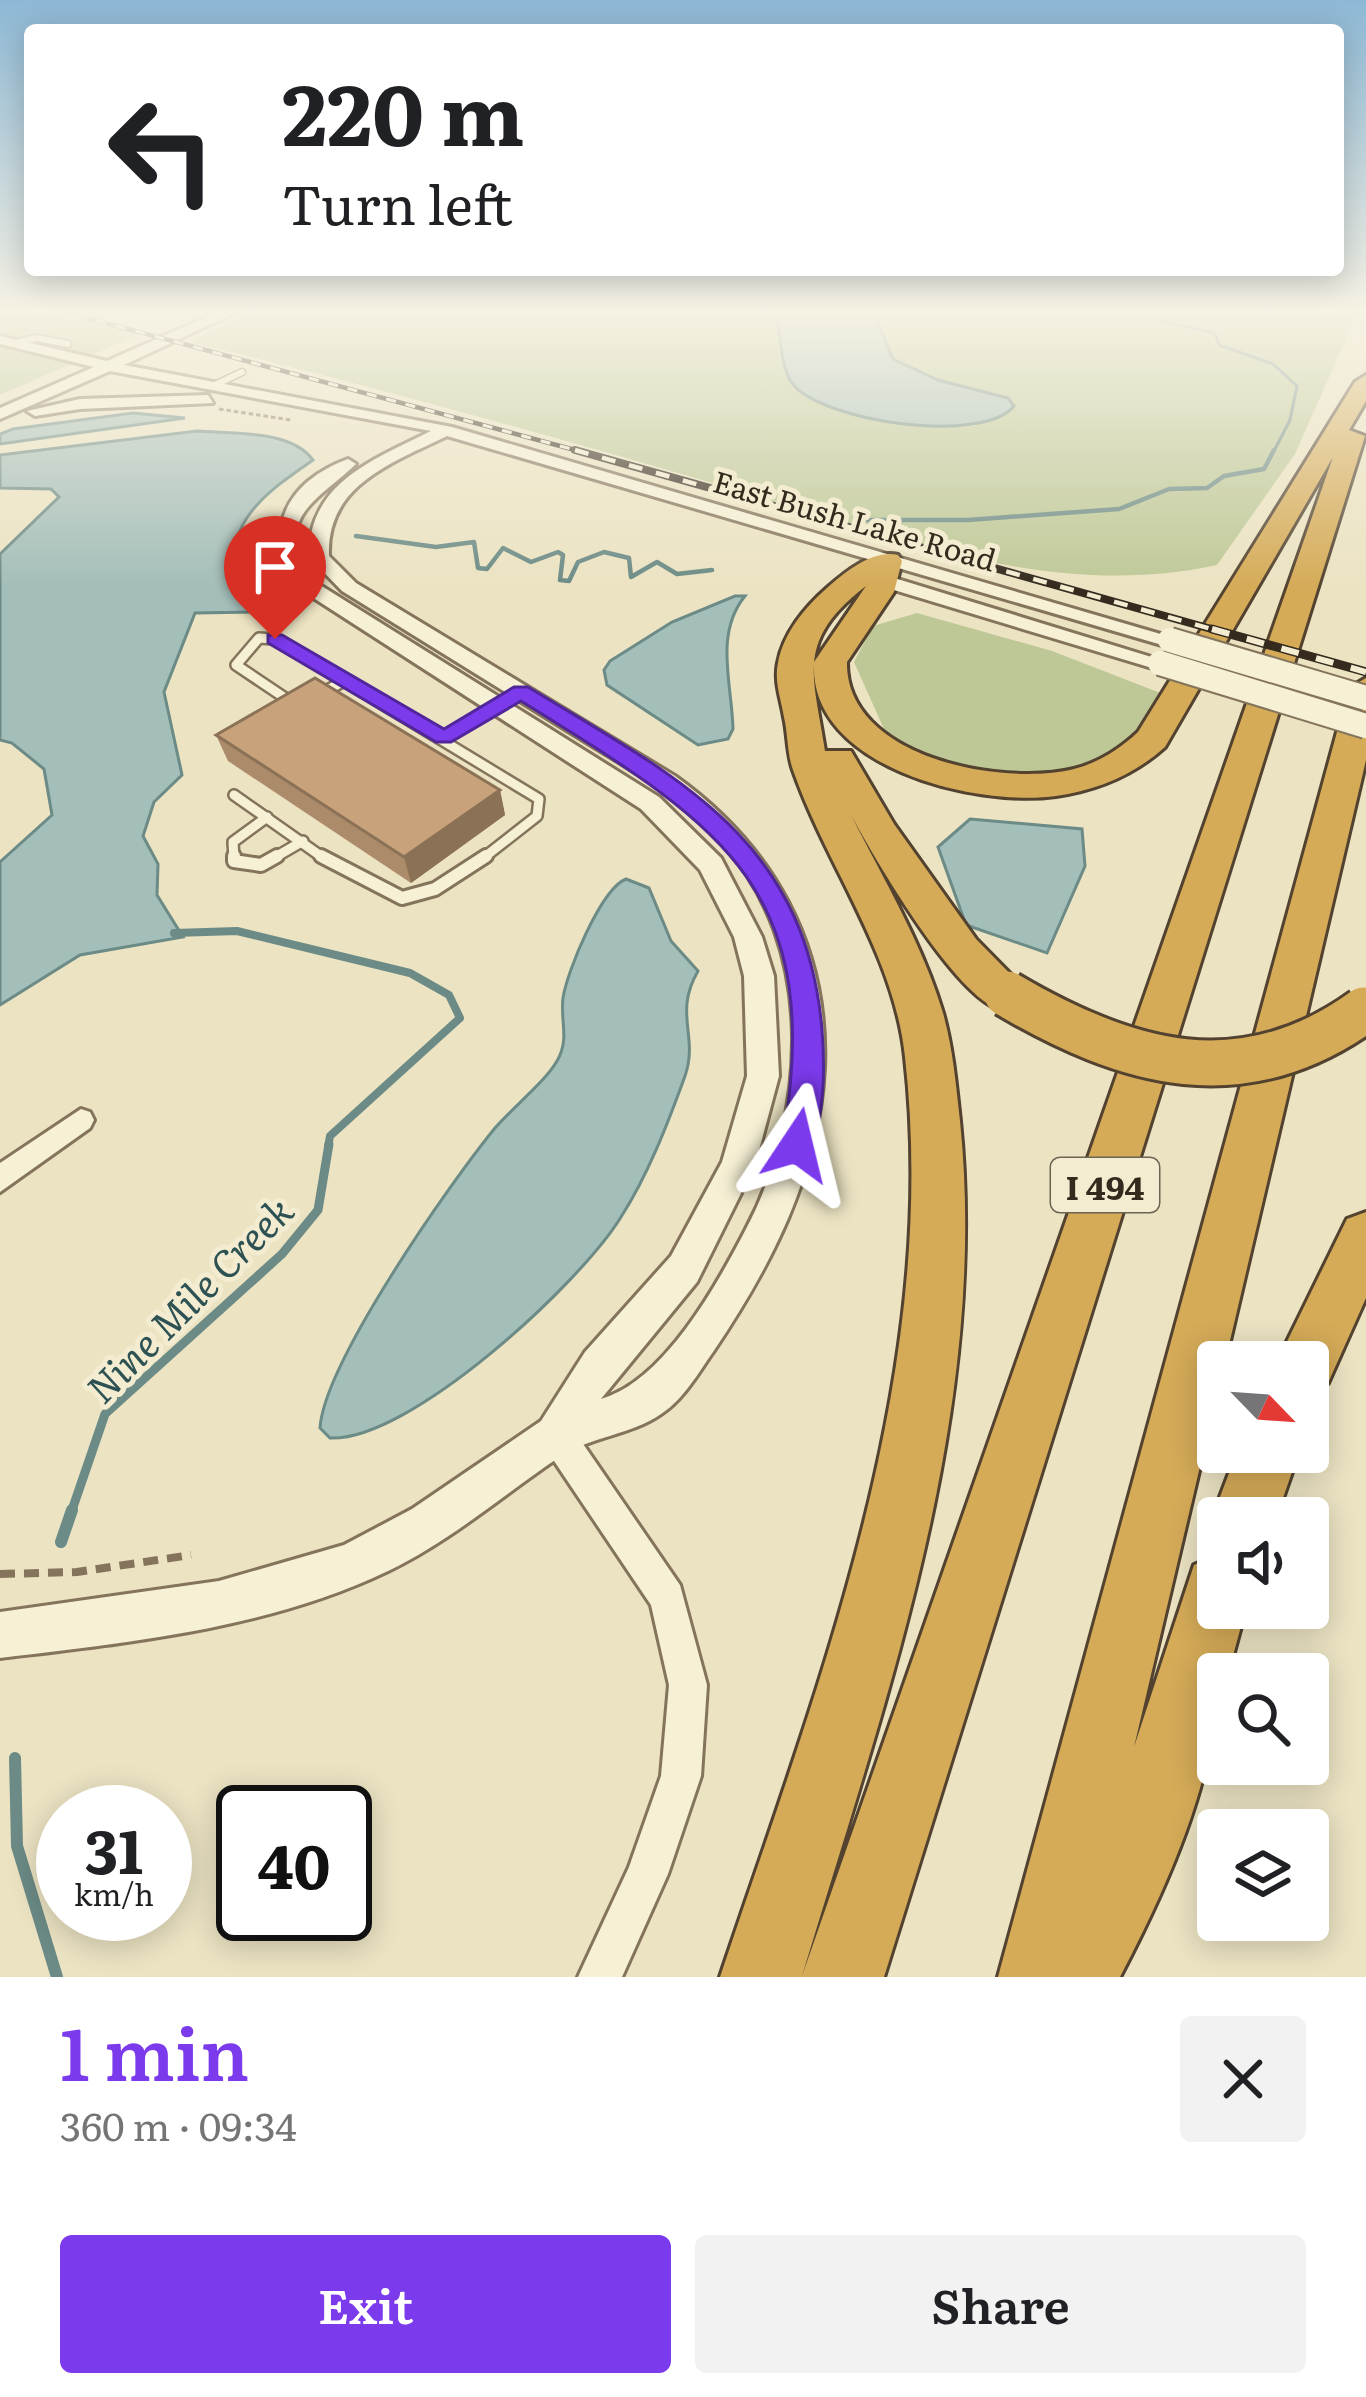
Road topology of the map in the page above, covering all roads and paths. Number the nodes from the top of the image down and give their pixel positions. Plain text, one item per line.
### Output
1 (26, 402) edge
2 (146, 402) edge
3 (246, 402) edge
4 (287, 402) edge
5 (1354, 402) edge
6 (1363, 402) edge
7 (0, 417) edge
8 (425, 433) junction
9 (879, 572) junction
10 (346, 680) junction
11 (1366, 688) edge
12 (1366, 698) edge
13 (508, 700) junction
14 (803, 721) junction
15 (1366, 726) edge
16 (444, 738) junction
17 (234, 795) dead end
18 (267, 818) junction
19 (303, 841) junction
20 (1365, 1009) edge
21 (81, 1120) dead end
22 (0, 1179) edge
23 (1366, 1237) edge
24 (1317, 1341) edge
25 (556, 1434) junction
26 (191, 1555) dead end
27 (0, 1574) edge
28 (1206, 1629) edge
29 (0, 1635) edge
30 (600, 1977) edge
31 (761, 1977) edge
32 (843, 1977) edge
33 (1039, 1977) edge
34 (1076, 1977) edge

1 - 7 street
2 - 7 street
3 - 8 street, East Bush Lake Road
4 - 8 street, East Bush Lake Road
5 - 9 highway
6 - 32 highway, I 494
8 - 9 street, East Bush Lake Road
8 - 9 street, East Bush Lake Road
8 - 13 street
8 - 13 street
9 - 12 street, East Bush Lake Road, bridge
9 - 14 highway
9 - 15 street, East Bush Lake Road, bridge
10 - 10 lane
10 - 16 lane
11 - 33 highway
13 - 16 lane
13 - 25 street
13 - 25 street
14 - 20 highway, bridge
14 - 31 highway
16 - 19 lane
17 - 18 lane
18 - 19 lane
18 - 19 lane
21 - 22 street
23 - 24 highway
25 - 29 street
25 - 30 street
26 - 27 path
28 - 34 highway

